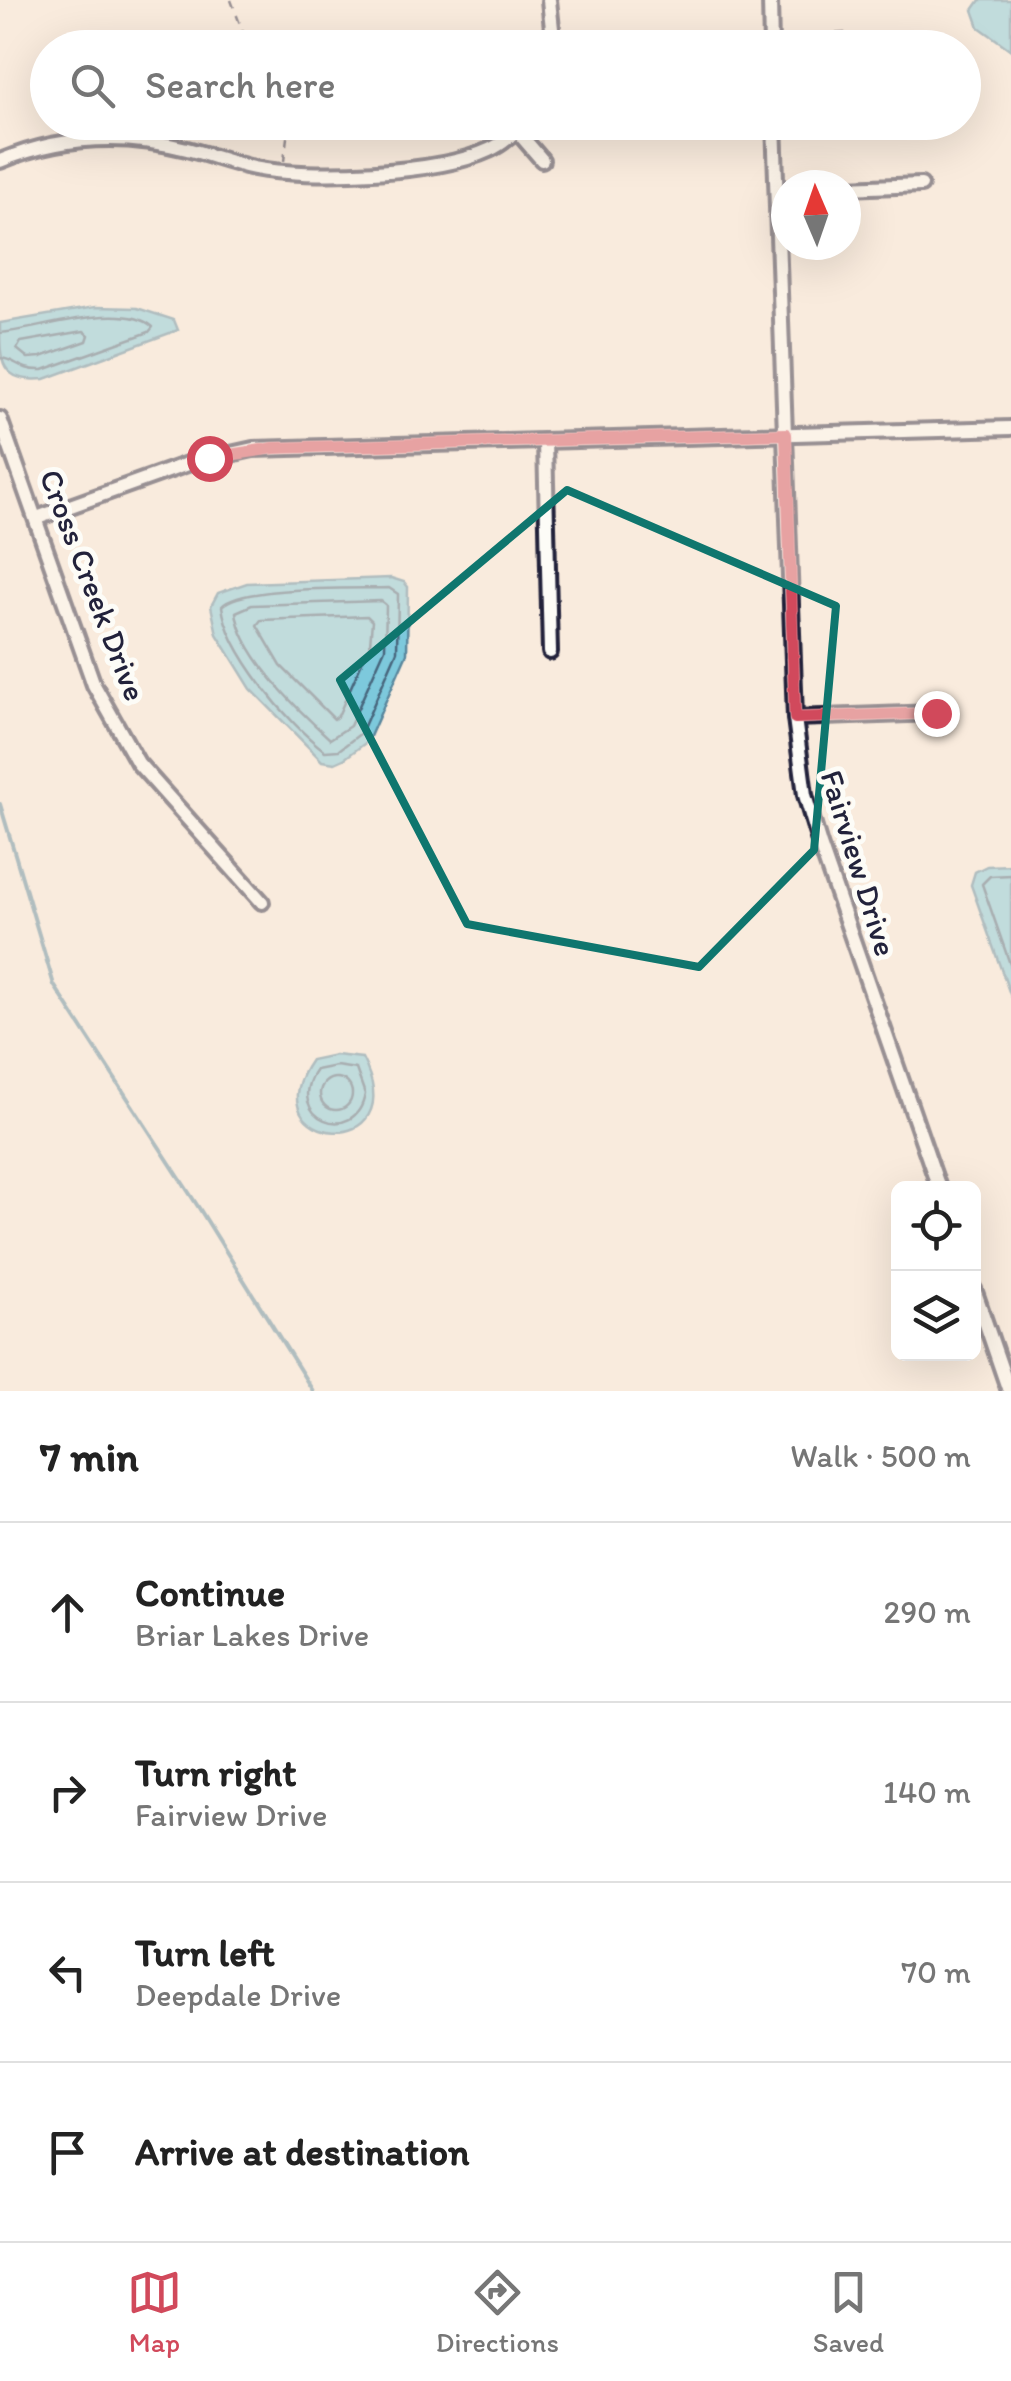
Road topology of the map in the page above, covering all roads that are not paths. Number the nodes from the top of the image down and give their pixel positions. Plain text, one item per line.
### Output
1 (548, 0) edge
2 (770, 0) edge
3 (552, 30) edge
4 (771, 30) edge
5 (98, 140) edge
6 (128, 140) edge
7 (503, 140) edge
8 (529, 140) edge
9 (776, 140) edge
10 (542, 160) dead end
11 (0, 161) edge
12 (779, 170) edge
13 (921, 185) dead end
14 (861, 187) edge
15 (782, 260) edge
16 (0, 418) edge
17 (1011, 428) edge
18 (786, 434) junction
19 (546, 441) junction
20 (37, 518) junction
21 (550, 652) dead end
22 (936, 713) dead end
23 (795, 718) junction
24 (262, 902) dead end
25 (937, 1181) edge
26 (981, 1309) edge
27 (1009, 1391) edge

1 - 3 street
2 - 4 street
5 - 11 street
6 - 7 street
8 - 10 street
9 - 12 street, Fairview Drive
13 - 14 street
15 - 18 street, Fairview Drive
16 - 20 street, Cross Creek Drive
17 - 18 street
18 - 19 street
18 - 23 street, Fairview Drive
19 - 20 street
19 - 21 street
20 - 24 street, Cross Creek Drive
22 - 23 street
23 - 25 street, Fairview Drive
26 - 27 street

